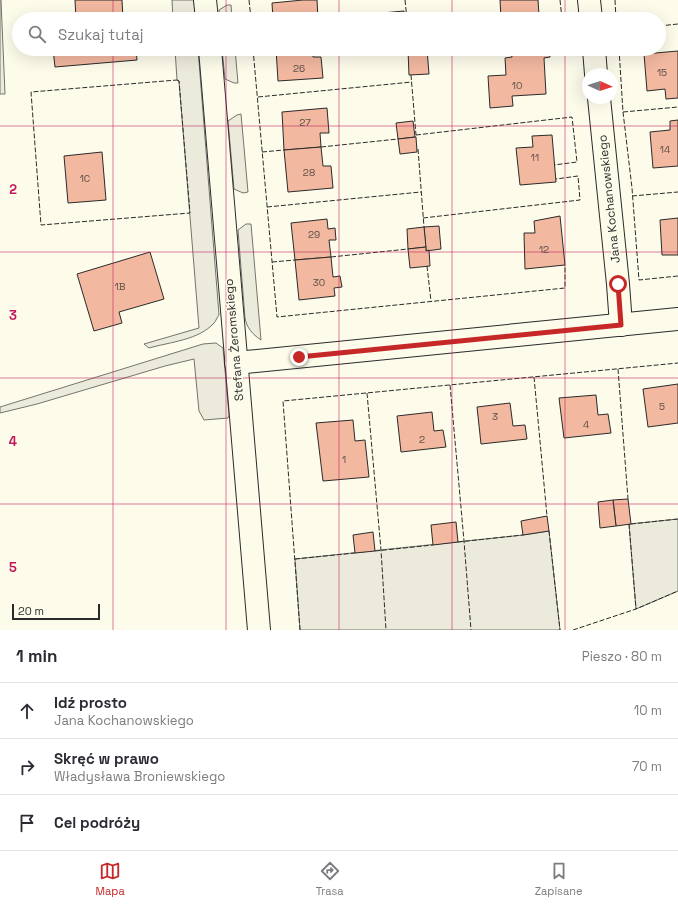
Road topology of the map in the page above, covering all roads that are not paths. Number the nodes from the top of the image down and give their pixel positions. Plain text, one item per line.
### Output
1 (205, 0) edge
2 (589, 0) edge
3 (206, 12) edge
4 (590, 12) edge
5 (211, 56) edge
6 (595, 56) edge
7 (596, 68) edge
8 (600, 104) edge
9 (678, 319) edge
10 (621, 325) junction
11 (236, 363) junction
12 (259, 630) edge

1 - 3 street
2 - 4 street
5 - 11 street, Stefana Żeromskiego
6 - 7 street
8 - 10 street, Jana Kochanowskiego
9 - 10 street
10 - 11 street
11 - 12 street, Stefana Żeromskiego

